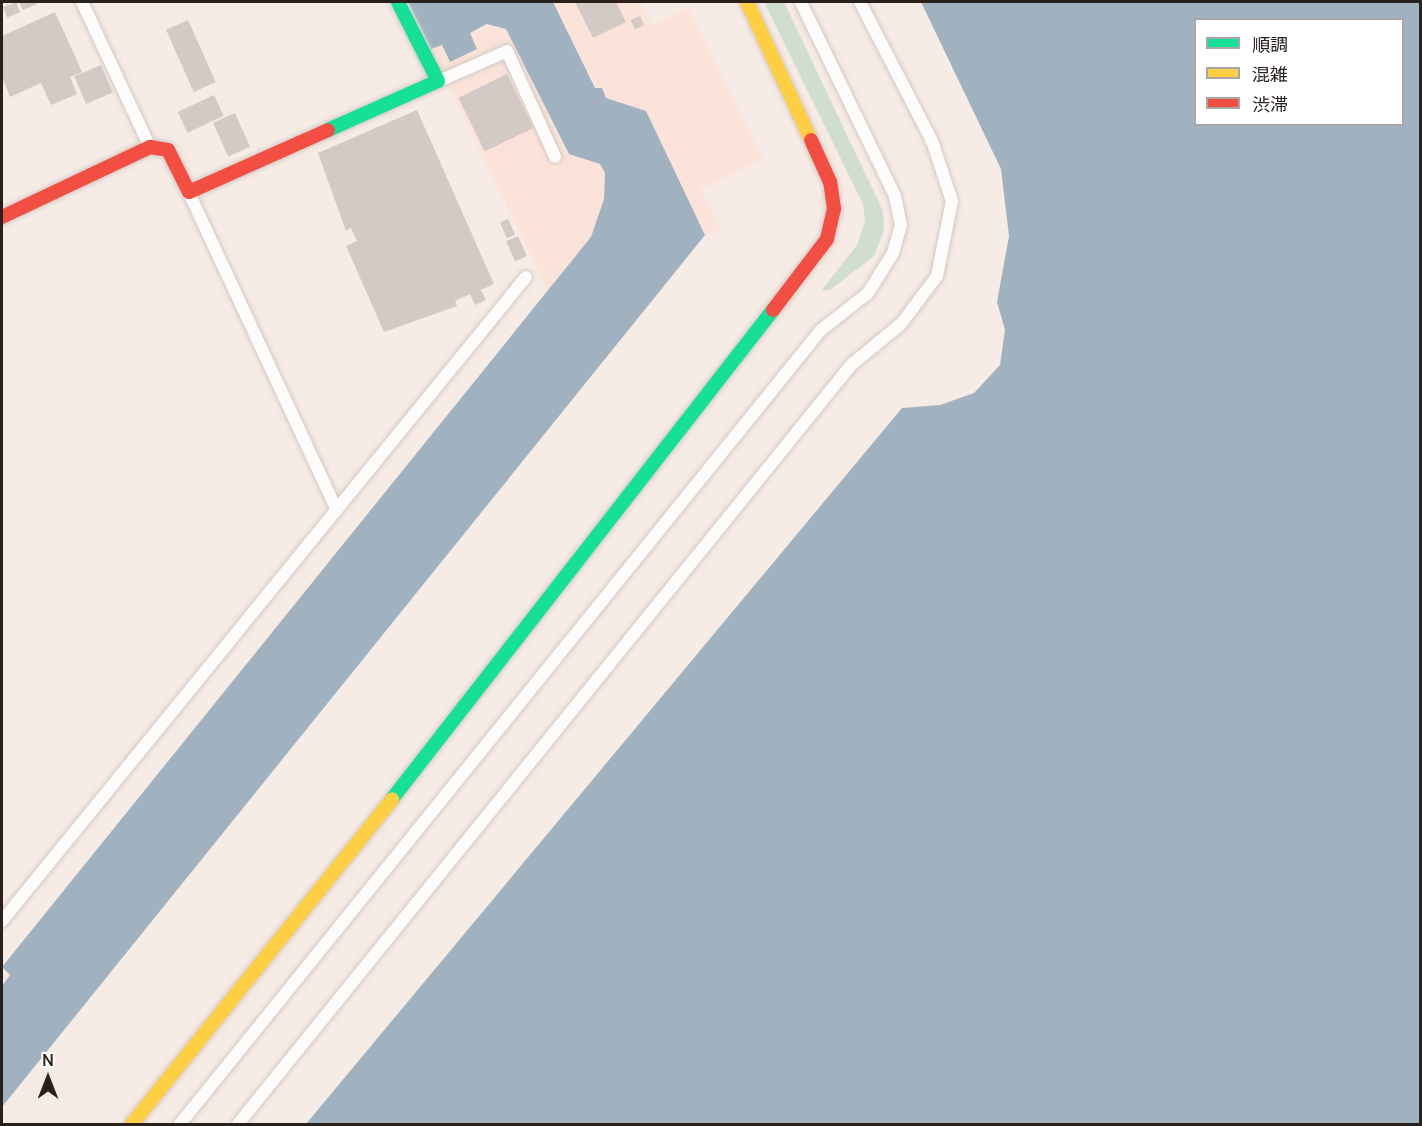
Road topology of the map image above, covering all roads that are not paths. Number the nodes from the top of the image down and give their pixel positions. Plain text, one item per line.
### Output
1 (82, 2) edge
2 (398, 2) edge
3 (747, 2) edge
4 (801, 2) edge
5 (860, 2) edge
6 (438, 81) junction
7 (150, 147) junction
8 (555, 157) dead end
9 (189, 192) junction
10 (2, 217) edge
11 (526, 277) dead end
12 (337, 510) junction
13 (2, 921) edge
14 (132, 1125) edge
15 (180, 1125) edge
16 (238, 1125) edge

1 - 7 lane
2 - 6 street
3 - 14 street
4 - 15 lane
5 - 16 lane
6 - 8 lane
6 - 9 street
7 - 9 street
7 - 10 street
9 - 12 lane
11 - 12 lane
12 - 13 lane

